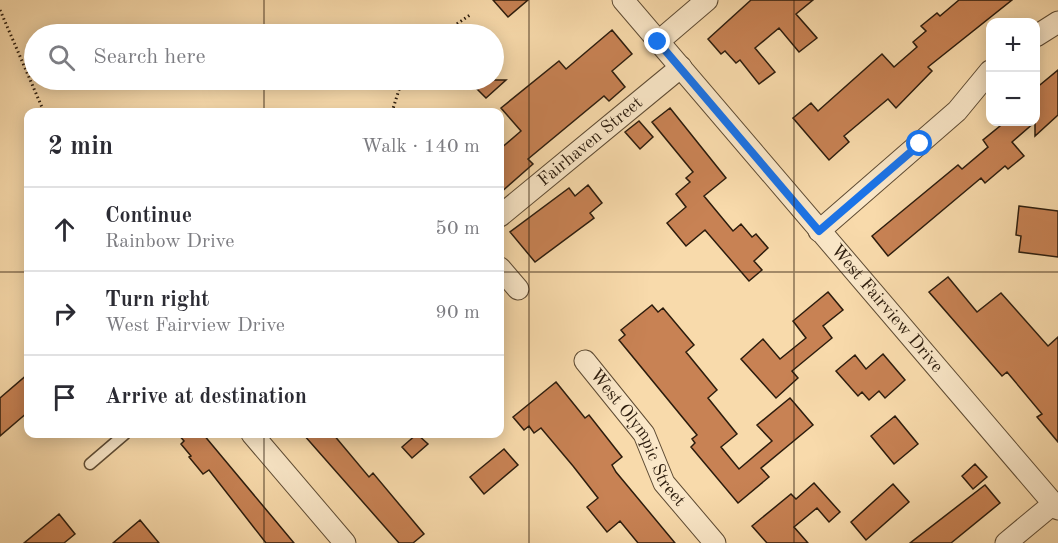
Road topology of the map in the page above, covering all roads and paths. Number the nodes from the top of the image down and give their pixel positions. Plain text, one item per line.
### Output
1 (623, 0) edge
2 (707, 0) edge
3 (0, 10) edge
4 (470, 15) dead end
5 (1058, 22) edge
6 (457, 24) edge
7 (1040, 33) edge
8 (658, 42) junction
9 (24, 66) edge
10 (681, 67) junction
11 (989, 72) edge
12 (35, 90) edge
13 (399, 90) edge
14 (42, 108) edge
15 (393, 108) edge
16 (504, 213) edge
17 (819, 231) junction
18 (504, 273) edge
19 (518, 290) dead end
20 (585, 361) dead end
21 (120, 438) edge
22 (255, 438) edge
23 (90, 464) dead end
24 (1054, 498) edge
25 (345, 543) edge
26 (715, 543) edge
27 (1006, 543) edge

1 - 8 street, West Fairview Drive
2 - 8 street
3 - 9 path
4 - 6 path
5 - 7 street
8 - 10 street, West Fairview Drive
10 - 16 street, Fairhaven Street
10 - 17 street, West Fairview Drive
11 - 17 street
12 - 14 path
13 - 15 path
17 - 24 street, West Fairview Drive
18 - 19 street
20 - 26 street, West Olympic Street
21 - 23 lane
22 - 25 street
24 - 27 street

